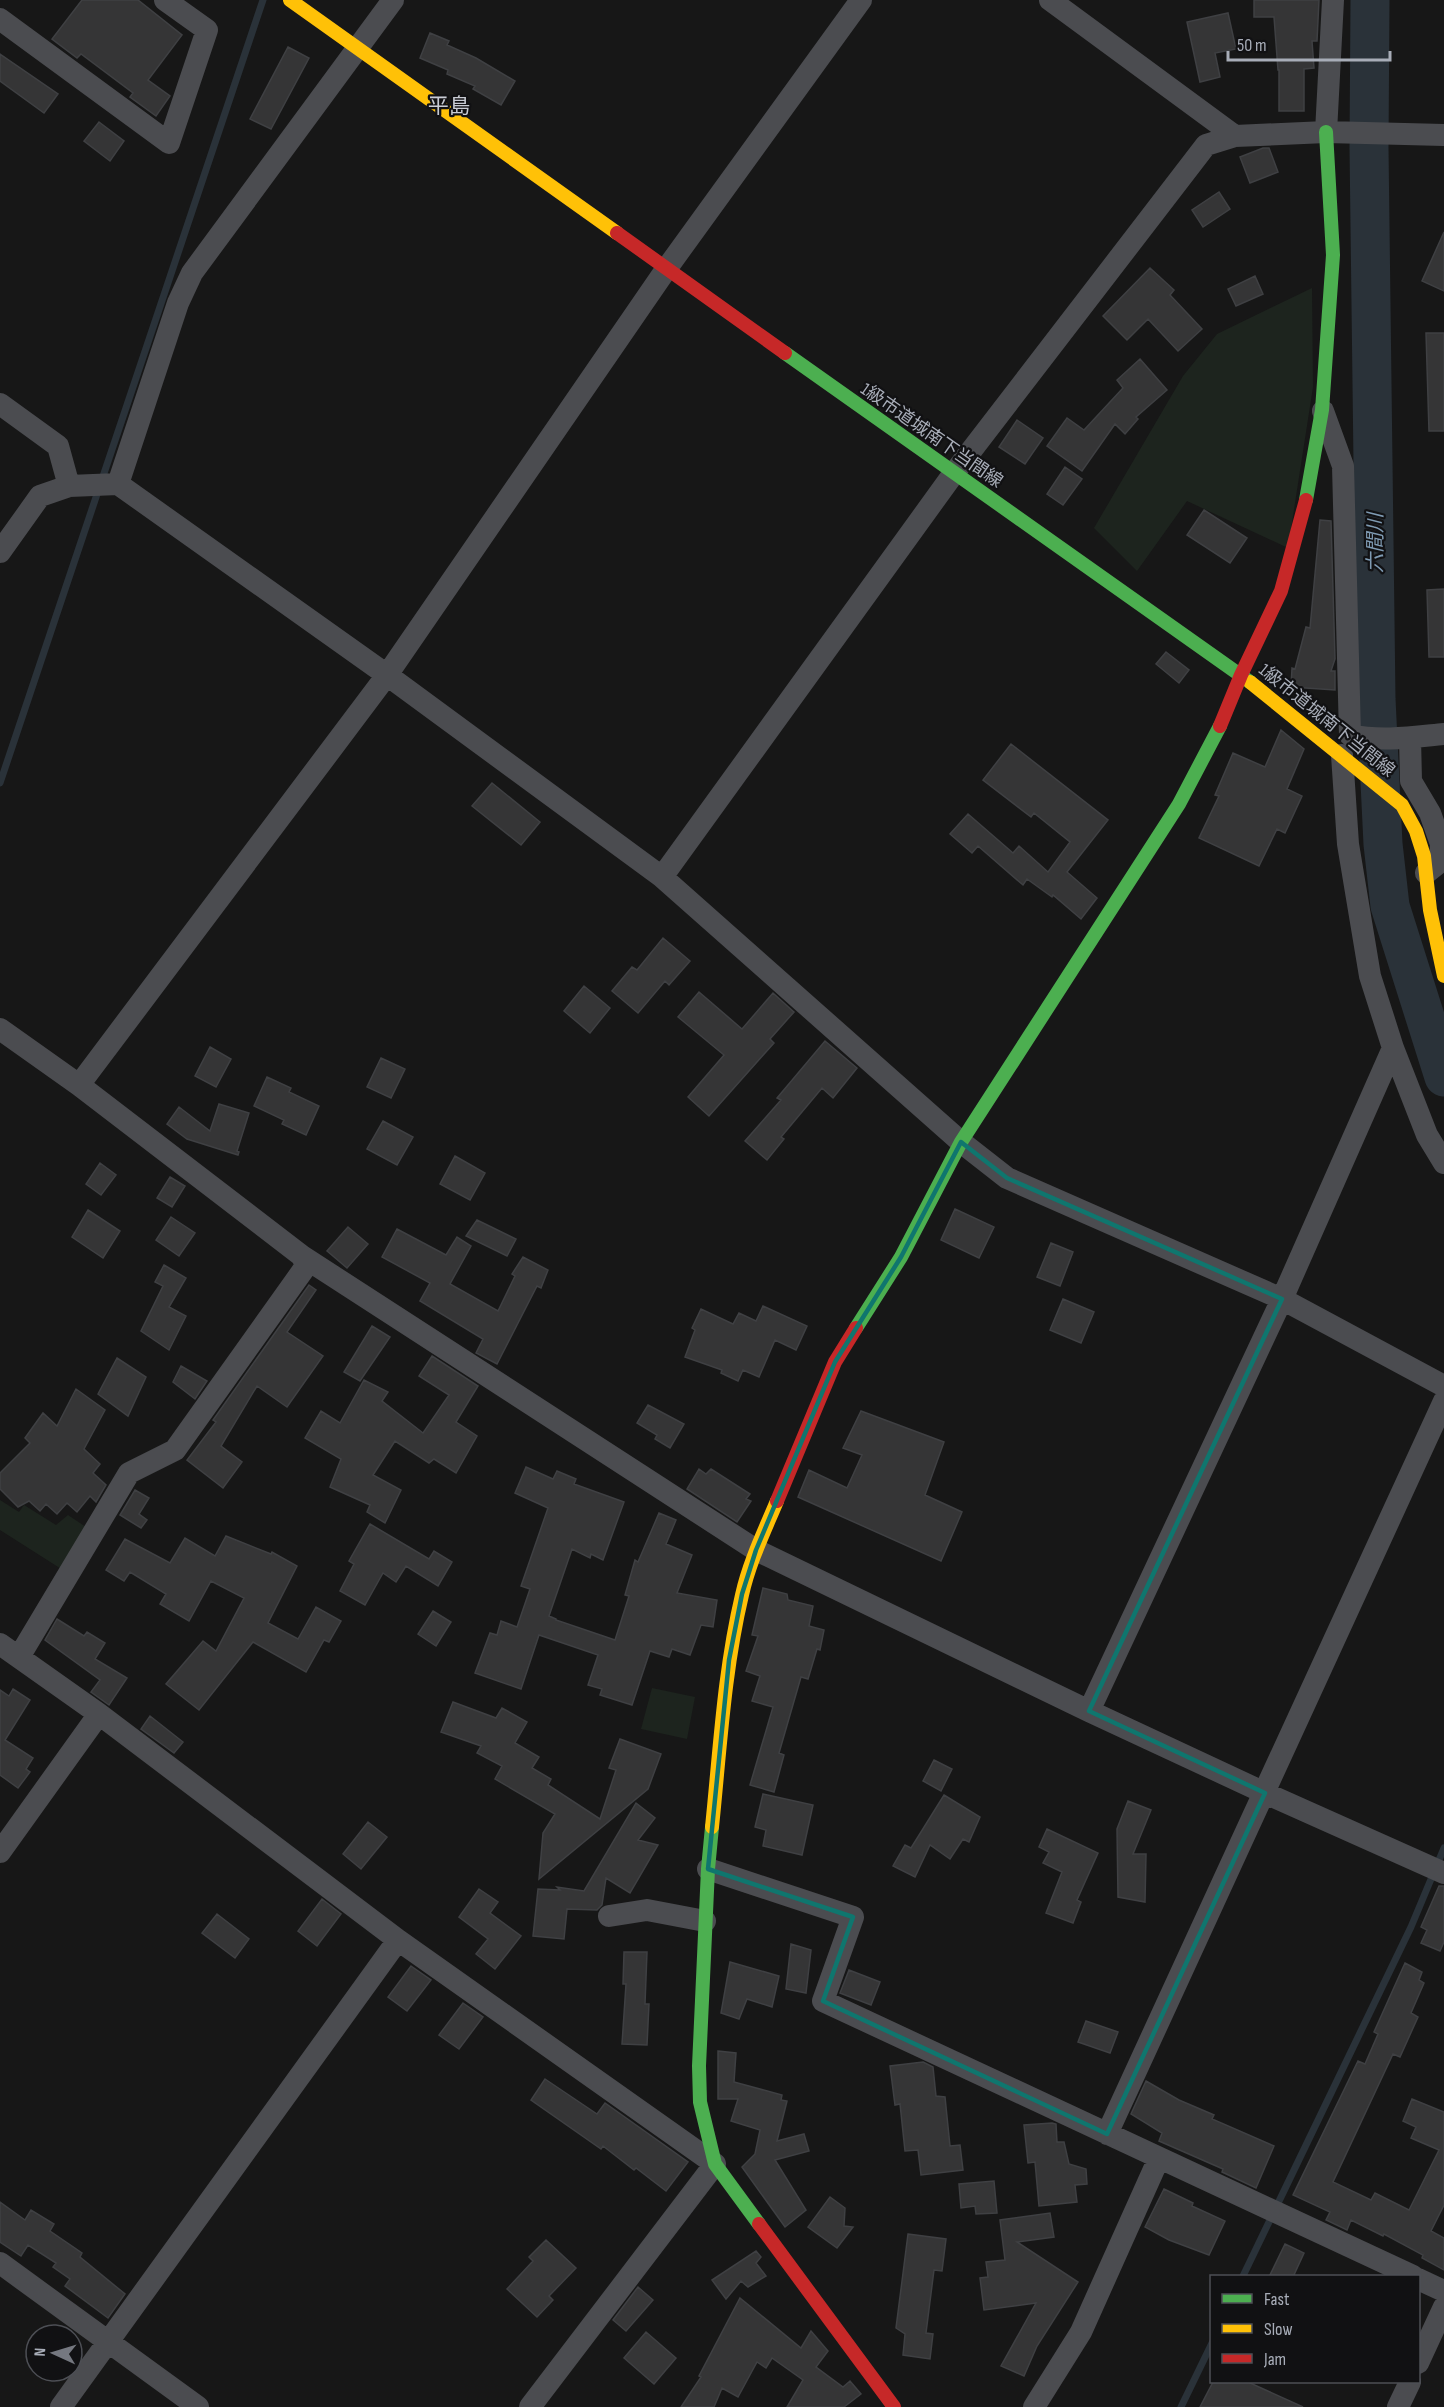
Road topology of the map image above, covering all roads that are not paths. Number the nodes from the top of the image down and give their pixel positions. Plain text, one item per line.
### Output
1 (165, 0) edge
2 (290, 0) edge
3 (393, 0) edge
4 (861, 0) edge
5 (1050, 0) edge
6 (1334, 0) edge
7 (0, 19) edge
8 (358, 48) junction
9 (1333, 132) junction
10 (1444, 135) edge
11 (1236, 136) junction
12 (667, 268) junction
13 (0, 404) edge
14 (1322, 410) junction
15 (954, 473) junction
16 (118, 484) junction
17 (69, 486) junction
18 (0, 552) edge
19 (387, 675) junction
20 (1241, 675) junction
21 (1444, 734) edge
22 (1401, 738) junction
23 (1347, 759) junction
24 (1426, 873) junction
25 (662, 877) junction
26 (1444, 976) edge
27 (0, 1029) edge
28 (1393, 1048) junction
29 (79, 1085) junction
30 (961, 1142) junction
31 (1444, 1163) edge
32 (302, 1256) junction
33 (1282, 1299) junction
34 (1444, 1386) edge
35 (1444, 1401) edge
36 (756, 1550) junction
37 (0, 1644) edge
38 (19, 1658) junction
39 (1089, 1711) junction
40 (99, 1714) junction
41 (1265, 1793) junction
42 (0, 1852) edge
43 (708, 1869) junction
44 (1444, 1873) edge
45 (609, 1916) dead end
46 (705, 1921) junction
47 (398, 1940) junction
48 (1107, 2134) junction
49 (1159, 2158) junction
50 (715, 2164) junction
51 (0, 2263) edge
52 (1409, 2275) edge
53 (1420, 2279) edge
54 (1444, 2291) edge
55 (1444, 2307) edge
56 (107, 2341) junction
57 (1420, 2361) edge
58 (1410, 2383) edge
59 (61, 2407) edge
60 (198, 2407) edge
61 (530, 2407) edge
62 (894, 2407) edge
63 (1034, 2407) edge
64 (1398, 2407) edge

1 - 7 street
2 - 8 street, 1級市道城南下当間線
3 - 8 street
4 - 12 street
5 - 11 street
6 - 9 street
8 - 12 street, 1級市道城南下当間線
8 - 16 street
9 - 10 street
9 - 11 street
9 - 14 street
11 - 15 street
12 - 15 street, 1級市道城南下当間線
12 - 19 street
13 - 17 street
14 - 20 street
14 - 22 street
15 - 20 street, 1級市道城南下当間線
15 - 25 street
16 - 17 street
16 - 19 street
17 - 18 street
19 - 25 street
19 - 29 street
20 - 23 street, 1級市道城南下当間線
20 - 30 street
21 - 22 street
22 - 24 street
23 - 24 street, 1級市道城南下当間線
23 - 28 street
24 - 26 street, 1級市道城南下当間線
25 - 30 street
27 - 29 street
28 - 31 street
28 - 33 street
29 - 32 street
30 - 33 street
30 - 36 street
32 - 36 street
32 - 38 street
33 - 34 street
33 - 39 street
35 - 41 street
36 - 39 street
36 - 43 street
37 - 38 street
38 - 40 street
39 - 41 street
40 - 42 street
40 - 47 street
41 - 44 street
41 - 48 street
43 - 46 street
43 - 48 street
45 - 46 street
46 - 50 street
47 - 50 street
47 - 56 street
48 - 49 street
49 - 52 street
49 - 63 street
50 - 61 street
50 - 62 street
51 - 56 street
53 - 54 street
55 - 57 street
56 - 59 street
56 - 60 street
58 - 64 street

